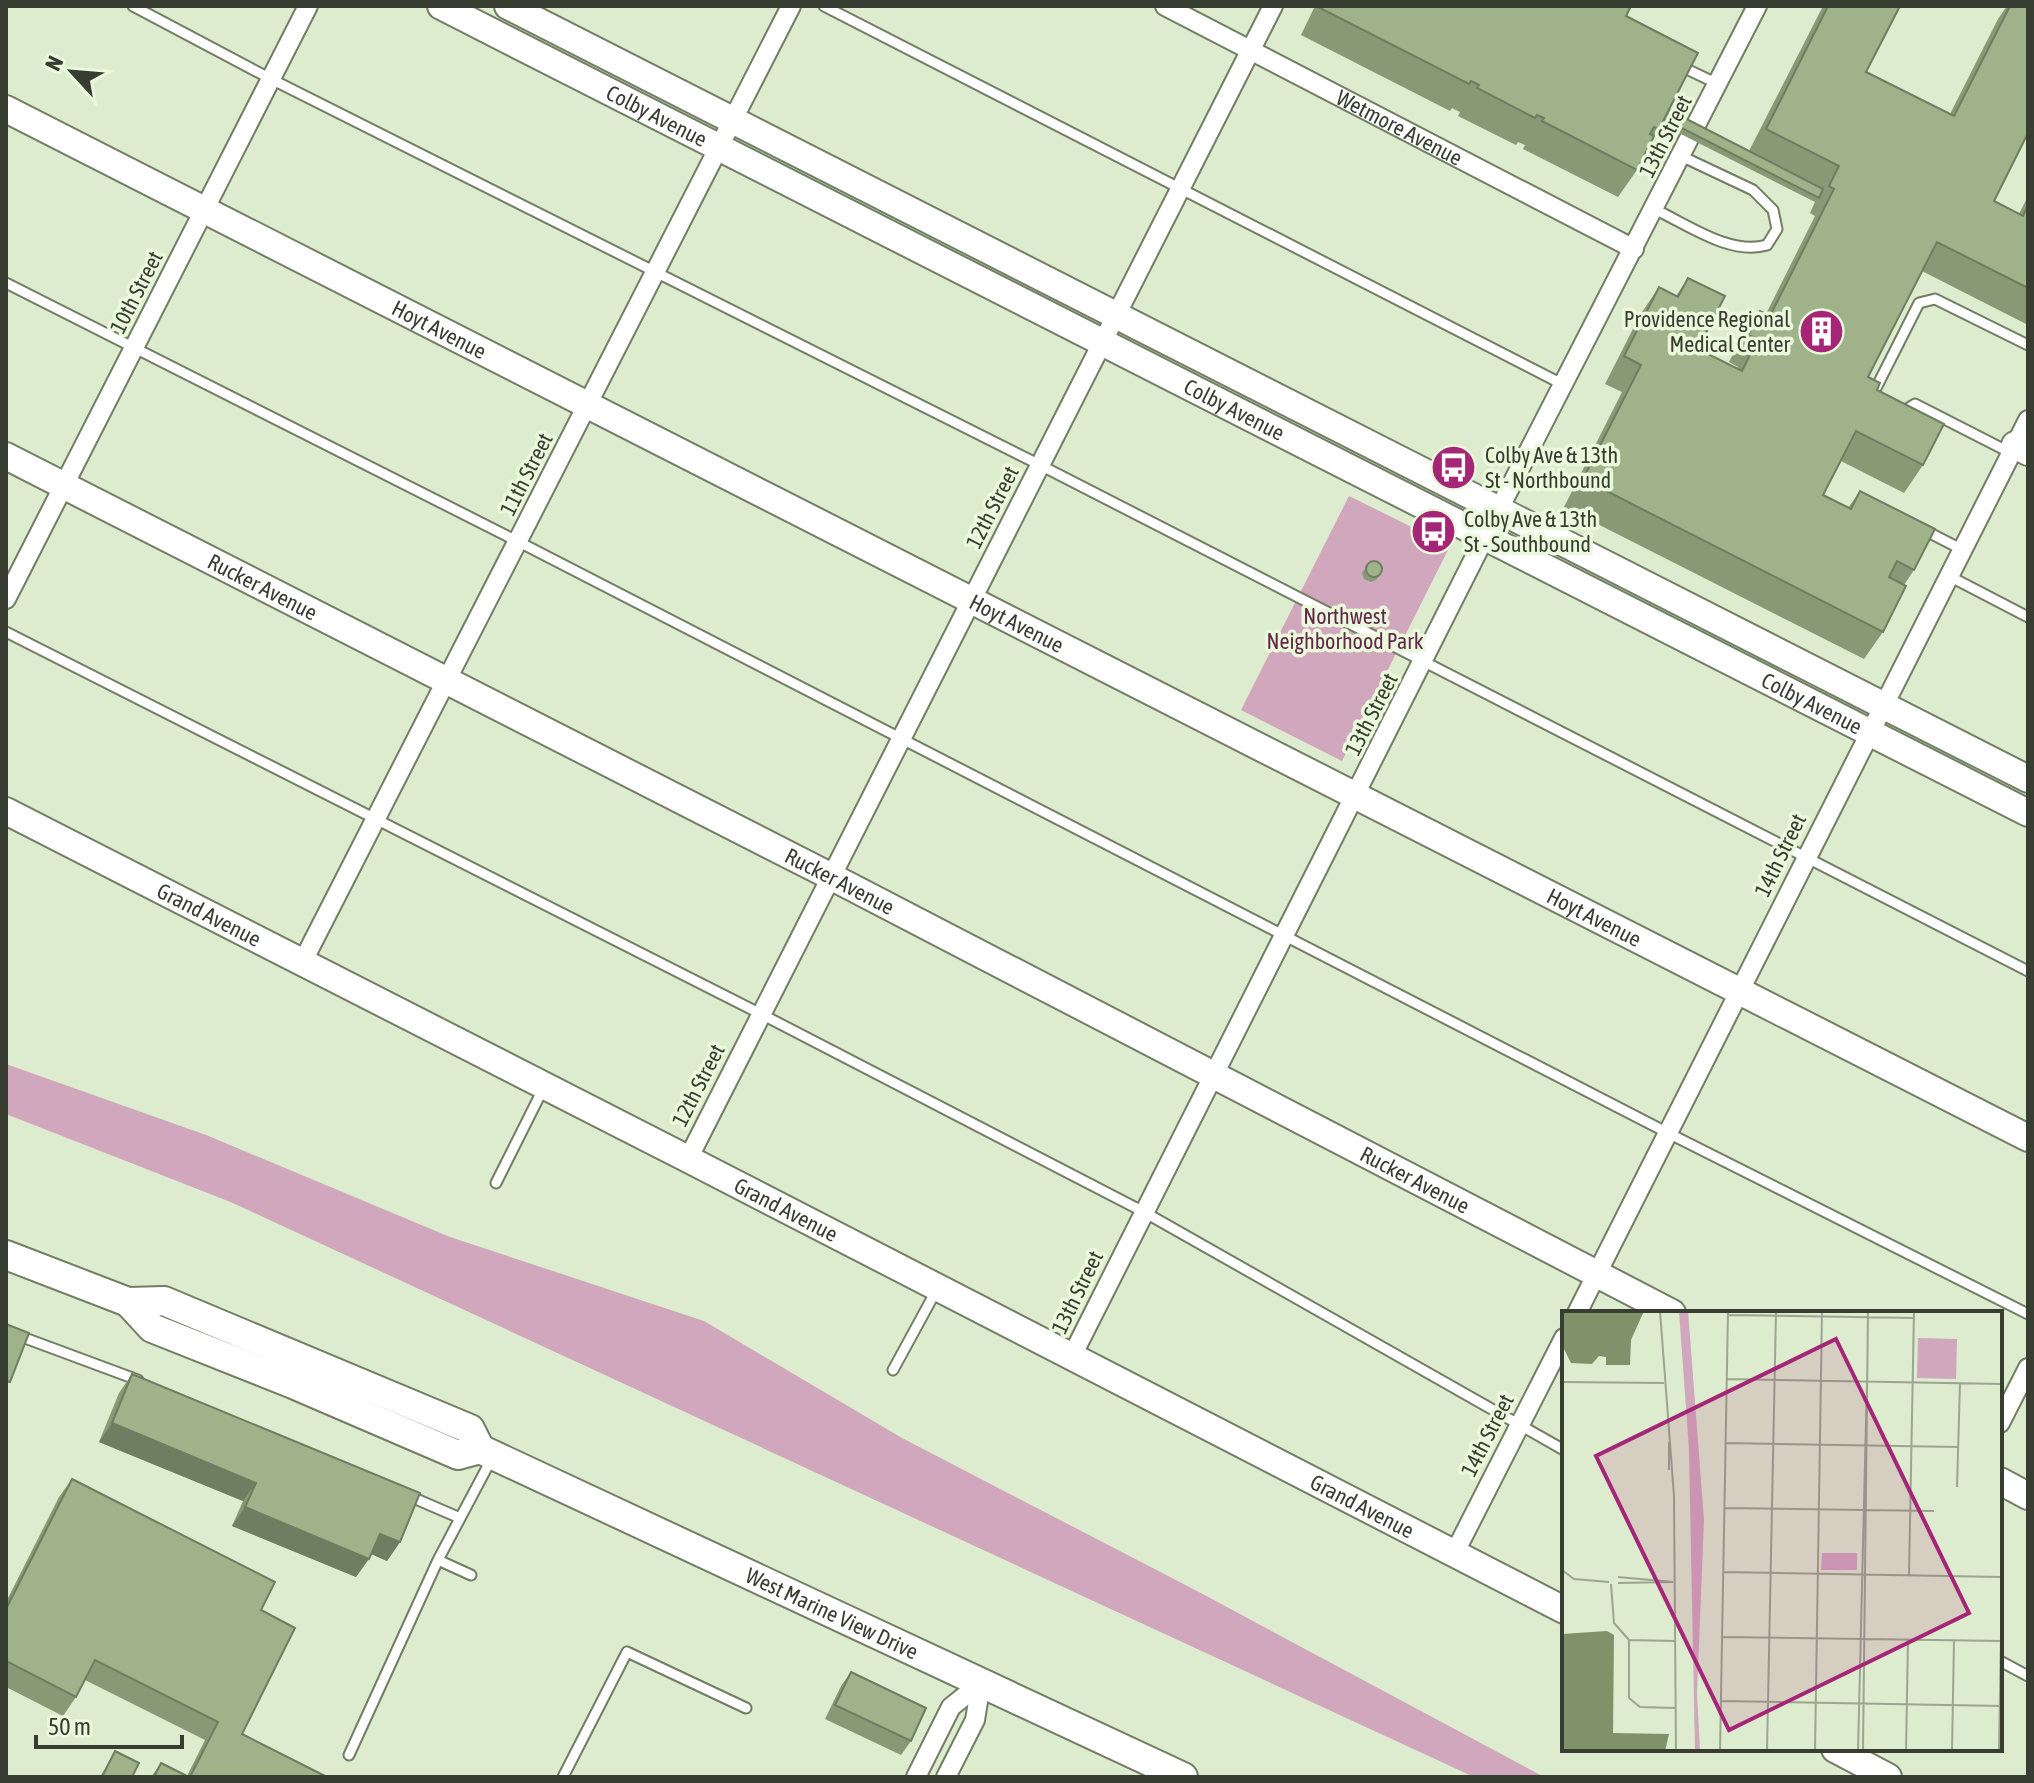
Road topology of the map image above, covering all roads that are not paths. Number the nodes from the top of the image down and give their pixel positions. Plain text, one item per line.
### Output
1 (133, 6) edge
2 (308, 6) edge
3 (441, 6) edge
4 (508, 6) edge
5 (791, 6) edge
6 (824, 6) edge
7 (1165, 6) edge
8 (1273, 6) edge
9 (1757, 6) edge
10 (1251, 49) junction
11 (1665, 58) edge
12 (271, 79) junction
13 (1718, 84) junction
14 (6, 109) edge
15 (733, 120) junction
16 (719, 147) junction
17 (1681, 156) junction
18 (1180, 189) junction
19 (1654, 209) junction
20 (204, 211) junction
21 (1634, 249) junction
22 (655, 274) junction
23 (6, 283) edge
24 (1116, 315) junction
25 (1103, 342) junction
26 (2028, 345) edge
27 (134, 348) junction
28 (1564, 385) junction
29 (588, 405) junction
30 (1877, 410) edge
31 (1894, 418) edge
32 (2028, 420) edge
33 (2018, 450) edge
34 (6, 456) edge
35 (1040, 465) junction
36 (64, 486) junction
37 (1499, 509) junction
38 (1910, 523) edge
39 (1485, 537) junction
40 (519, 542) junction
41 (1961, 549) junction
42 (1948, 575) junction
43 (6, 599) edge
44 (972, 600) junction
45 (2028, 617) edge
46 (6, 632) edge
47 (1424, 662) junction
48 (448, 681) junction
49 (1882, 705) junction
50 (1868, 733) junction
51 (900, 740) junction
52 (2028, 779) edge
53 (1355, 797) junction
54 (6, 811) edge
55 (2028, 813) edge
56 (377, 819) junction
57 (1805, 857) junction
58 (832, 877) junction
59 (1285, 937) junction
60 (302, 963) junction
61 (2028, 971) edge
62 (1740, 993) junction
63 (761, 1014) junction
64 (1215, 1075) junction
65 (545, 1086) junction
66 (1668, 1133) junction
67 (2028, 1138) edge
68 (688, 1159) junction
69 (496, 1183) dead end
70 (1144, 1212) junction
71 (6, 1255) edge
72 (1597, 1274) junction
73 (938, 1288) junction
74 (1578, 1311) edge
75 (1668, 1311) edge
76 (2028, 1314) edge
77 (6, 1331) edge
78 (1562, 1342) edge
79 (1071, 1358) junction
80 (2028, 1368) edge
81 (893, 1370) dead end
82 (142, 1382) edge
83 (2002, 1419) edge
84 (1519, 1425) junction
85 (1562, 1449) edge
86 (487, 1452) junction
87 (2002, 1482) edge
88 (401, 1493) edge
89 (2028, 1496) edge
90 (460, 1518) junction
91 (1454, 1554) junction
92 (438, 1560) junction
93 (471, 1575) dead end
94 (1562, 1609) edge
95 (2002, 1662) edge
96 (2028, 1676) edge
97 (981, 1683) junction
98 (746, 1708) dead end
99 (1839, 1751) edge
100 (349, 1755) dead end
101 (568, 1775) edge
102 (916, 1777) edge
103 (946, 1777) edge
104 (1183, 1777) edge
105 (1888, 1777) edge

1 - 12 lane
2 - 12 street, 10th Street
3 - 16 street, Colby Avenue
4 - 15 street, Colby Avenue
5 - 15 street, 11th Street
6 - 18 lane
7 - 10 street, Wetmore Avenue
8 - 10 street, 12th Street
9 - 13 street, 13th Street
10 - 18 street, 12th Street
10 - 21 street, Wetmore Avenue
11 - 13 lane
12 - 20 street, 10th Street
12 - 22 lane
13 - 17 street, 13th Street
14 - 20 street, Hoyt Avenue
15 - 16 street, 11th Street
15 - 24 street, Colby Avenue
16 - 22 street, 11th Street
16 - 25 street, Colby Avenue
17 - 19 street, 13th Street
17 - 19 lane
18 - 24 street, 12th Street
18 - 28 lane
19 - 21 street, 13th Street
20 - 27 street, 10th Street
20 - 29 street, Hoyt Avenue
21 - 28 street, 13th Street
22 - 29 street, 11th Street
22 - 35 lane
23 - 27 lane
24 - 25 street, 12th Street
24 - 37 street, Colby Avenue
25 - 35 street, 12th Street
25 - 39 street, Colby Avenue
26 - 30 lane
27 - 36 street, 10th Street
27 - 40 lane
28 - 37 street, 13th Street
29 - 40 street, 11th Street
29 - 44 street, Hoyt Avenue
31 - 33 lane
32 - 33 street, 14th Street
33 - 41 street, 14th Street
34 - 36 street, Rucker Avenue
35 - 44 street, 12th Street
35 - 47 lane
36 - 43 street, 10th Street
36 - 48 street, Rucker Avenue
37 - 39 street, 13th Street
37 - 49 street, Colby Avenue
38 - 41 lane
39 - 47 street, 13th Street
39 - 50 street, Colby Avenue
40 - 48 street, 11th Street
40 - 51 lane
41 - 42 street, 14th Street
42 - 45 lane
42 - 49 street, 14th Street
44 - 51 street, 12th Street
44 - 53 street, Hoyt Avenue
46 - 56 lane
47 - 53 street, 13th Street
47 - 57 lane
48 - 56 street, 11th Street
48 - 58 street, Rucker Avenue
49 - 50 street, 14th Street
49 - 52 street, Colby Avenue
50 - 55 street, Colby Avenue
50 - 57 street, 14th Street
51 - 58 street, 12th Street
51 - 59 lane
53 - 59 street, 13th Street
53 - 62 street, Hoyt Avenue
54 - 60 street, Grand Avenue
56 - 60 street, 11th Street
56 - 63 lane
57 - 61 lane
57 - 62 street, 14th Street
58 - 63 street, 12th Street
58 - 64 street, Rucker Avenue
59 - 64 street, 13th Street
59 - 66 lane
60 - 65 street, Grand Avenue
62 - 66 street, 14th Street
62 - 67 street, Hoyt Avenue
63 - 68 street, 12th Street
63 - 70 lane
64 - 70 street, 13th Street
64 - 72 street, Rucker Avenue
65 - 68 street, Grand Avenue
65 - 69 lane
66 - 72 street, 14th Street
66 - 76 lane
68 - 73 street, Grand Avenue
70 - 79 street, 13th Street
70 - 84 lane
71 - 86 main road, West Marine View Drive
72 - 74 street, 14th Street
72 - 75 street, Rucker Avenue
73 - 79 street, Grand Avenue
73 - 81 lane
77 - 82 lane
78 - 84 street, 14th Street
79 - 91 street, Grand Avenue
80 - 83 street
84 - 85 lane
84 - 91 street, 14th Street
86 - 90 lane
86 - 97 main road, West Marine View Drive
87 - 89 street
88 - 90 lane
90 - 92 lane
91 - 94 street, Grand Avenue
92 - 93 lane
92 - 100 lane
95 - 96 lane
97 - 102 street
97 - 103 street
97 - 104 main road, West Marine View Drive
98 - 101 lane
99 - 105 street

